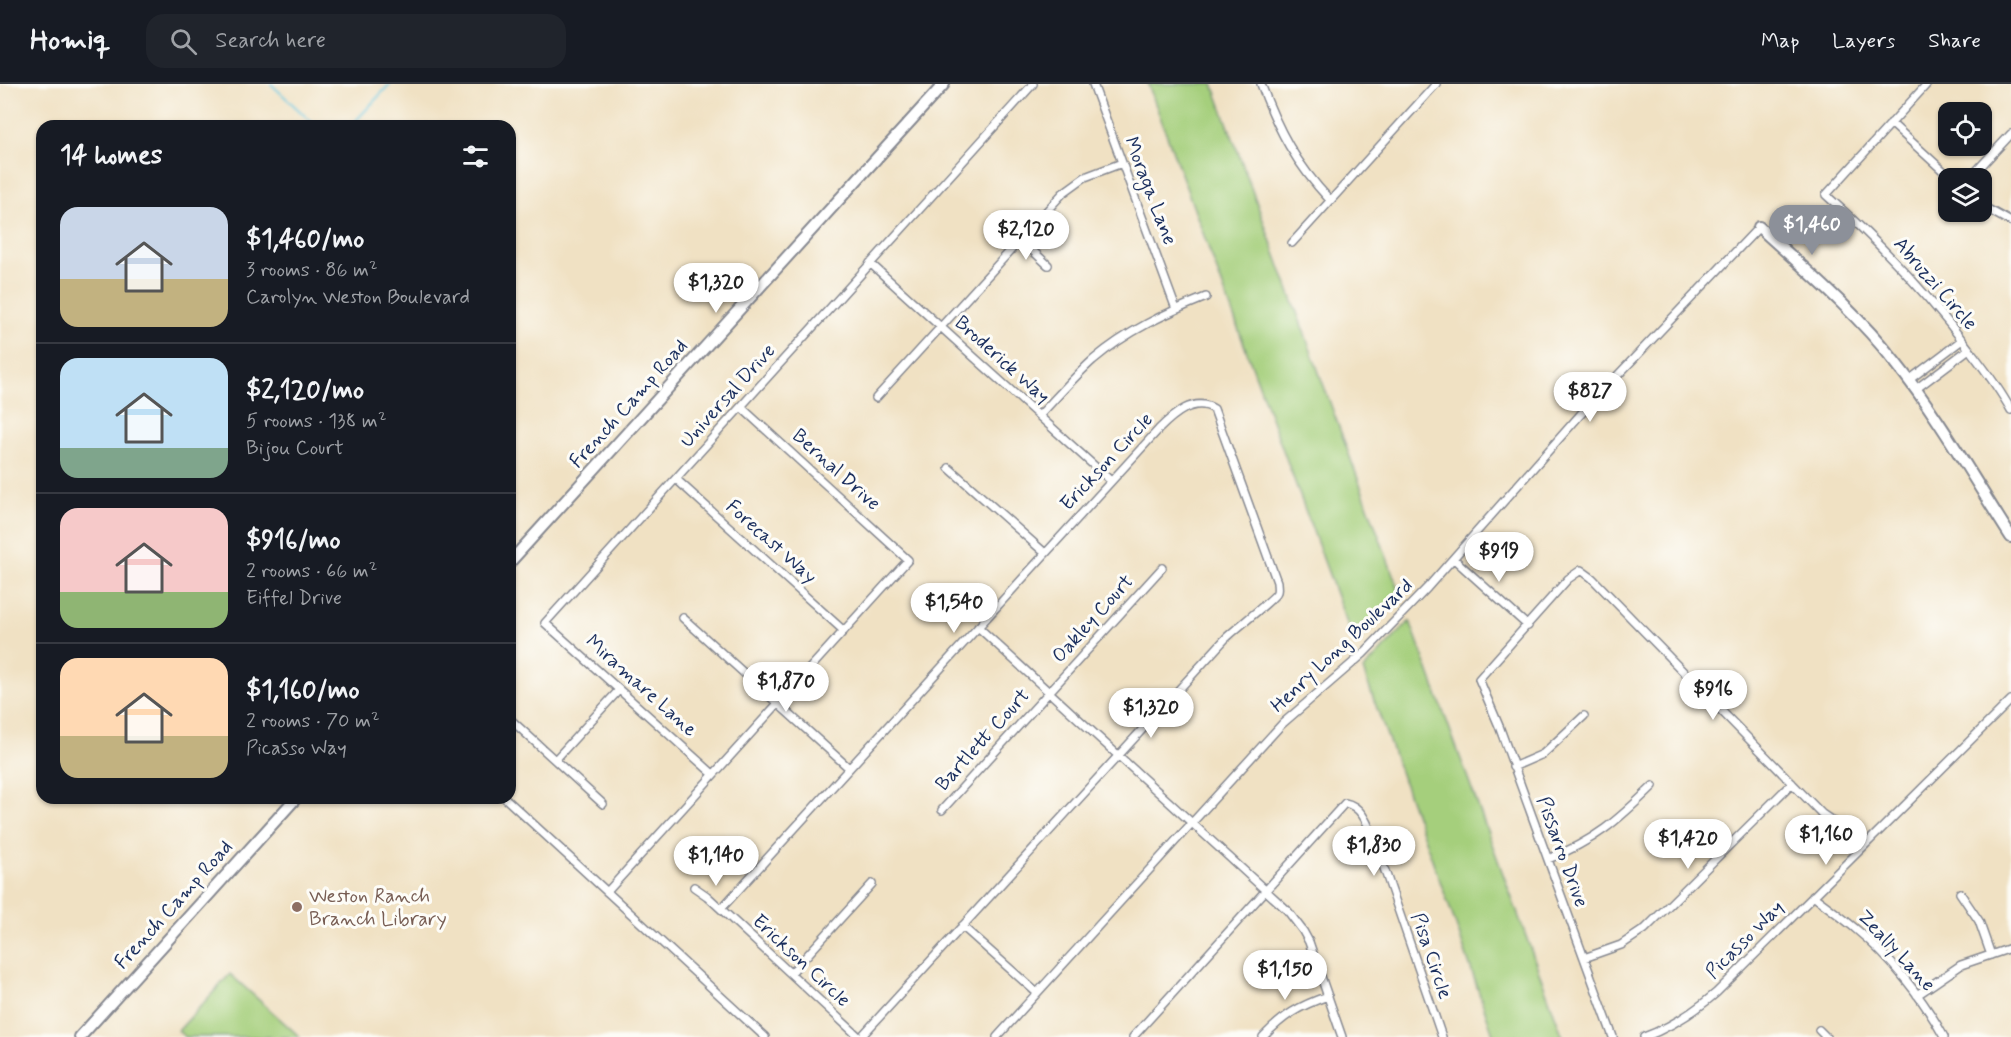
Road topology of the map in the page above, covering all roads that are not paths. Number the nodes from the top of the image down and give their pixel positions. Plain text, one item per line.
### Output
1 (944, 84) edge
2 (1033, 84) edge
3 (1093, 84) edge
4 (1261, 84) edge
5 (1436, 84) edge
6 (1928, 84) edge
7 (1892, 123) junction
8 (2011, 134) edge
9 (1122, 163) junction
10 (1940, 168) edge
11 (1979, 168) edge
12 (1330, 200) junction
13 (1992, 212) edge
14 (2011, 222) edge
15 (1759, 227) joint
16 (1020, 239) junction
17 (1292, 243) dead end
18 (870, 264) junction
19 (1048, 265) dead end
20 (1206, 297) dead end
21 (1176, 309) junction
22 (941, 327) junction
23 (1962, 340) junction
24 (1970, 349) junction
25 (1913, 384) junction
26 (876, 398) dead end
27 (741, 407) junction
28 (2011, 410) edge
29 (1039, 416) junction
30 (949, 468) dead end
31 (676, 479) junction
32 (1111, 481) junction
33 (2011, 537) edge
34 (1045, 553) junction
35 (516, 555) edge
36 (1454, 559) junction
37 (1162, 568) dead end
38 (683, 618) dead end
39 (545, 623) joint
40 (1527, 626) junction
41 (978, 627) junction
42 (844, 631) junction
43 (619, 690) junction
44 (1049, 692) junction
45 (2011, 700) edge
46 (778, 703) junction
47 (1584, 716) dead end
48 (516, 724) edge
49 (1119, 756) junction
50 (555, 760) junction
51 (1513, 767) junction
52 (849, 768) junction
53 (714, 774) junction
54 (1792, 783) junction
55 (1653, 786) dead end
56 (291, 804) edge
57 (512, 804) edge
58 (603, 804) dead end
59 (942, 810) dead end
60 (1192, 822) junction
61 (1866, 844) junction
62 (1548, 859) junction
63 (872, 884) dead end
64 (694, 886) dead end
65 (1266, 891) junction
66 (607, 892) junction
67 (1960, 892) dead end
68 (1813, 896) junction
69 (721, 909) junction
70 (962, 926) junction
71 (2011, 948) edge
72 (1991, 955) junction
73 (1584, 958) junction
74 (791, 973) junction
75 (1037, 993) junction
76 (1917, 995) junction
77 (1328, 996) junction
78 (1819, 1030) dead end
79 (80, 1037) edge
80 (765, 1037) edge
81 (860, 1037) edge
82 (997, 1037) edge
83 (1133, 1037) edge
84 (1263, 1037) edge
85 (1342, 1037) edge
86 (1442, 1037) edge
87 (1613, 1037) edge
88 (1644, 1037) edge
89 (1826, 1037) edge
90 (1944, 1037) edge

1 - 35 street, French Camp Road
2 - 18 street, Universal Drive
3 - 9 street, Moraga Lane
4 - 12 street
5 - 12 street
6 - 7 street, Abruzzi Circle
7 - 10 street
7 - 23 street, Abruzzi Circle
8 - 11 street
9 - 16 street
9 - 21 street, Moraga Lane
12 - 17 street
13 - 14 street
15 - 25 street
15 - 36 street, Henry Long Boulevard
16 - 19 street
16 - 22 street
18 - 22 street, Broderick Way
18 - 27 street, Universal Drive
20 - 21 street
21 - 29 street
22 - 26 street
22 - 29 street, Broderick Way
23 - 24 street, Abruzzi Circle
23 - 25 street
24 - 25 street
24 - 28 street, Abruzzi Circle
25 - 33 street
27 - 31 street, Universal Drive
27 - 42 street, Bernal Drive
29 - 32 street, Broderick Way
30 - 34 street
31 - 39 street, Universal Drive
31 - 42 street, Forecast Way
32 - 34 street, Erickson Circle
32 - 49 street, Erickson Circle
34 - 41 street, Erickson Circle
36 - 40 street
36 - 60 street, Henry Long Boulevard
37 - 44 street, Oakley Court
38 - 46 street
39 - 43 street, Miramare Lane
40 - 51 street, Pissarro Drive
40 - 54 street
41 - 44 street
41 - 52 street, Erickson Circle
42 - 46 street
43 - 50 street
43 - 53 street, Miramare Lane
44 - 49 street
44 - 59 street, Bartlett Court
45 - 61 street, Picasso Way
46 - 52 street
46 - 53 street
47 - 51 street
48 - 50 street
49 - 60 street
49 - 70 street, Erickson Circle
50 - 58 street
51 - 62 street, Pissarro Drive
52 - 69 street, Erickson Circle
53 - 66 street
54 - 61 street
54 - 73 street
55 - 62 street
56 - 79 street, French Camp Road
57 - 66 street
60 - 65 street
60 - 75 street, Henry Long Boulevard
61 - 68 street, Picasso Way
62 - 73 street, Pissarro Drive
63 - 74 street
64 - 69 street
65 - 77 street
65 - 83 street, Pisa Circle
65 - 86 street, Pisa Circle
66 - 80 street
67 - 72 street
68 - 76 street, Zeally Lane
68 - 88 street, Picasso Way
69 - 74 street, Erickson Circle
70 - 75 street
70 - 81 street, Erickson Circle
71 - 72 street
72 - 76 street
73 - 87 street, Pissarro Drive
74 - 81 street, Erickson Circle
75 - 82 street, Henry Long Boulevard
76 - 90 street, Zeally Lane
77 - 84 street
77 - 85 street
78 - 89 street

